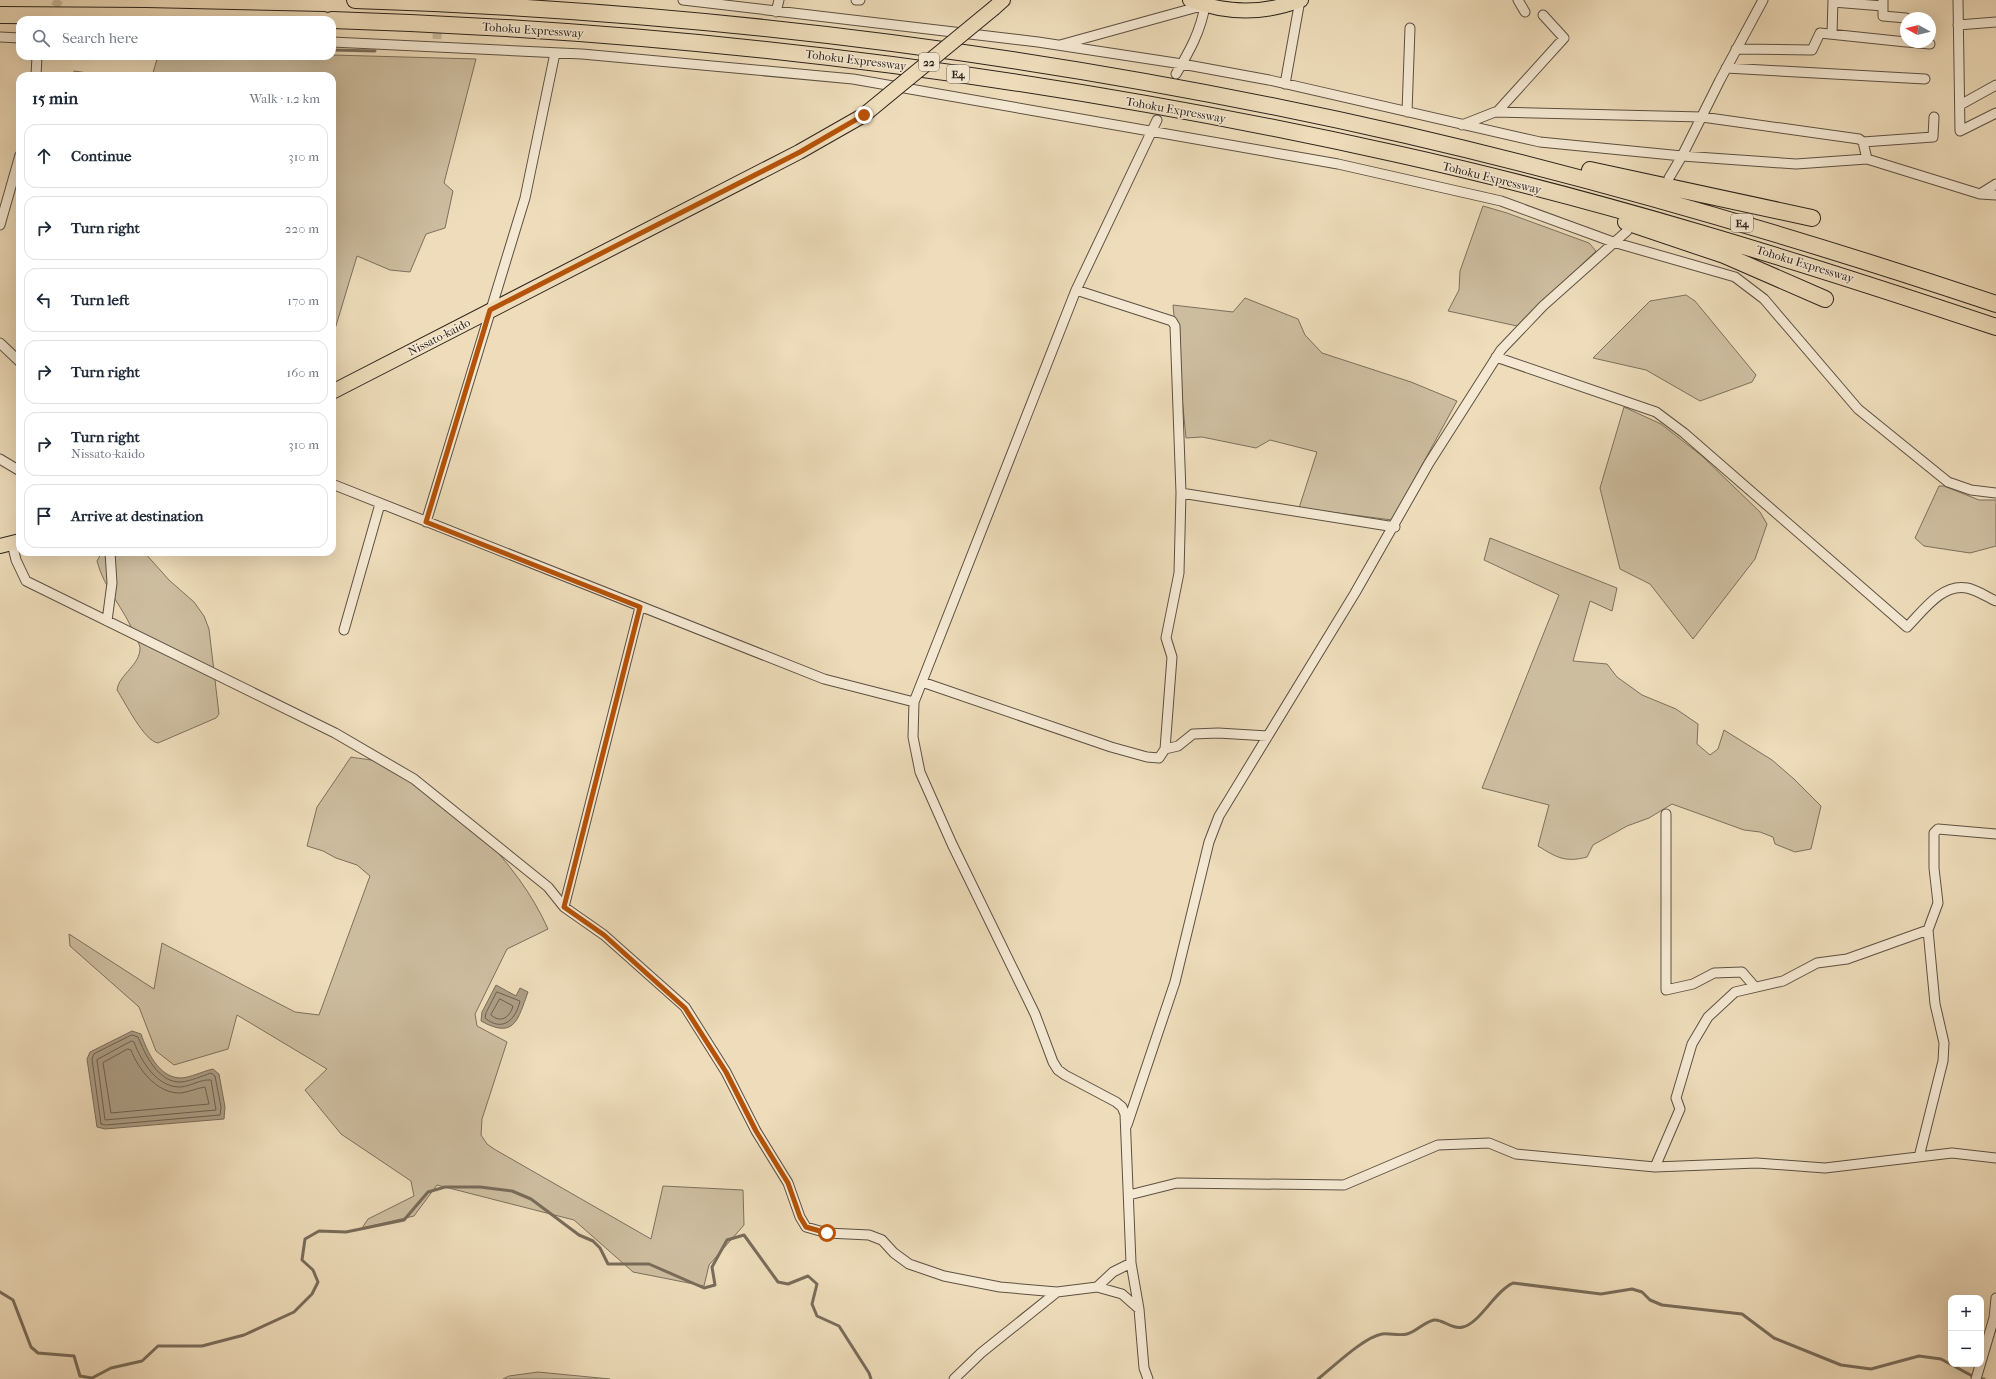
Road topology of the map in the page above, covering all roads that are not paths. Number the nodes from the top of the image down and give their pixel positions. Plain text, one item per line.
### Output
1 (355, 0) edge
2 (683, 0) edge
3 (779, 0) edge
4 (856, 0) edge
5 (860, 0) edge
6 (1190, 0) edge
7 (1300, 0) edge
8 (1518, 0) edge
9 (1762, 0) edge
10 (1958, 0) edge
11 (1833, 1) edge
12 (1883, 3) edge
13 (998, 4) edge
14 (1205, 5) junction
15 (776, 12) junction
16 (1525, 12) dead end
17 (0, 15) edge
18 (1543, 15) dead end
19 (146, 16) edge
20 (1900, 17) edge
21 (336, 20) edge
22 (1996, 22) edge
23 (1958, 25) junction
24 (1410, 28) dead end
25 (1832, 34) junction
26 (0, 37) edge
27 (16, 38) edge
28 (1900, 41) edge
29 (336, 42) edge
30 (1057, 46) junction
31 (1736, 49) junction
32 (554, 53) junction
33 (37, 60) edge
34 (1182, 64) junction
35 (1726, 68) junction
36 (36, 72) edge
37 (1176, 74) dead end
38 (1925, 79) dead end
39 (1285, 84) junction
40 (1996, 85) edge
41 (1960, 105) junction
42 (1407, 112) junction
43 (1497, 112) junction
44 (1996, 113) edge
45 (1934, 116) dead end
46 (1702, 117) junction
47 (1157, 120) dead end
48 (1462, 125) junction
49 (1152, 130) junction
50 (1863, 142) junction
51 (1484, 153) junction
52 (1682, 156) junction
53 (1867, 159) junction
54 (16, 169) edge
55 (1669, 178) dead end
56 (1996, 184) edge
57 (1980, 194) junction
58 (1996, 195) edge
59 (1574, 198) junction
60 (1812, 218) dead end
61 (0, 225) edge
62 (1627, 231) dead end
63 (1613, 242) junction
64 (1076, 290) junction
65 (1825, 299) dead end
66 (1996, 304) edge
67 (490, 310) junction
68 (1996, 326) edge
69 (0, 343) edge
70 (1496, 357) junction
71 (16, 358) edge
72 (336, 390) edge
73 (0, 459) edge
74 (16, 469) edge
75 (336, 486) edge
76 (1181, 493) junction
77 (1996, 493) edge
78 (380, 504) junction
79 (426, 522) junction
80 (1394, 527) junction
81 (11, 543) edge
82 (110, 556) edge
83 (1996, 601) edge
84 (640, 607) junction
85 (107, 621) junction
86 (344, 630) dead end
87 (922, 682) junction
88 (914, 702) junction
89 (1268, 736) junction
90 (1165, 749) junction
91 (1666, 814) dead end
92 (1996, 834) edge
93 (564, 907) junction
94 (1928, 930) junction
95 (1755, 988) junction
96 (1126, 1126) junction
97 (1919, 1157) junction
98 (1996, 1158) edge
99 (1655, 1167) junction
100 (1129, 1195) junction
101 (1131, 1264) junction
102 (1097, 1287) junction
103 (1057, 1292) junction
104 (1996, 1298) edge
105 (1140, 1309) junction
106 (954, 1379) edge
107 (1148, 1379) edge
108 (1976, 1379) edge

1 - 51 highway, Tohoku Expressway / E4
2 - 15 street
3 - 15 street
4 - 5 street
6 - 14 main road
7 - 14 main road
7 - 39 street
8 - 16 street
9 - 31 street
10 - 23 street
11 - 12 street
11 - 25 street
12 - 20 street
13 - 67 main road, Nissato-kaido / 22, bridge
14 - 30 street
14 - 34 street
15 - 30 street
17 - 19 highway
18 - 43 street
21 - 59 highway, Tohoku Expressway / E4
22 - 23 street
23 - 41 street
24 - 42 street
25 - 28 street
25 - 31 street
26 - 27 street
29 - 32 street
30 - 34 street
31 - 35 street
32 - 49 street
32 - 67 street
33 - 36 street
34 - 37 street
34 - 39 street
35 - 38 street
35 - 46 street
39 - 42 street
40 - 41 street
41 - 44 street
42 - 48 street
43 - 46 street
43 - 48 street
45 - 50 street
46 - 50 street
46 - 52 street
47 - 49 street
48 - 52 street
49 - 63 street
49 - 64 street
50 - 53 street
51 - 60 highway
51 - 66 highway, Tohoku Expressway / E4
52 - 53 street
52 - 55 street
53 - 57 street
54 - 61 street
56 - 57 street
57 - 58 street
59 - 65 highway
59 - 68 highway, Tohoku Expressway / E4
62 - 63 street
63 - 70 street
63 - 77 street
64 - 76 street
64 - 87 street
67 - 72 main road, Nissato-kaido / 22
67 - 79 street
69 - 71 street
70 - 80 street
70 - 83 street
73 - 74 street
75 - 78 street
76 - 80 street
76 - 90 street
78 - 79 street
78 - 86 street
79 - 84 street
80 - 89 street
81 - 85 street
82 - 85 street
84 - 88 street
84 - 93 street
85 - 93 street
87 - 88 street
87 - 90 street
88 - 96 street
89 - 90 street
89 - 96 street
91 - 95 street
92 - 94 street
93 - 103 street
94 - 95 street
94 - 97 street
95 - 99 street
96 - 100 street
97 - 98 street
97 - 99 street
99 - 100 street
100 - 101 street
101 - 102 street
101 - 105 street
102 - 103 street
102 - 105 street
103 - 106 street
104 - 108 street
105 - 107 street

